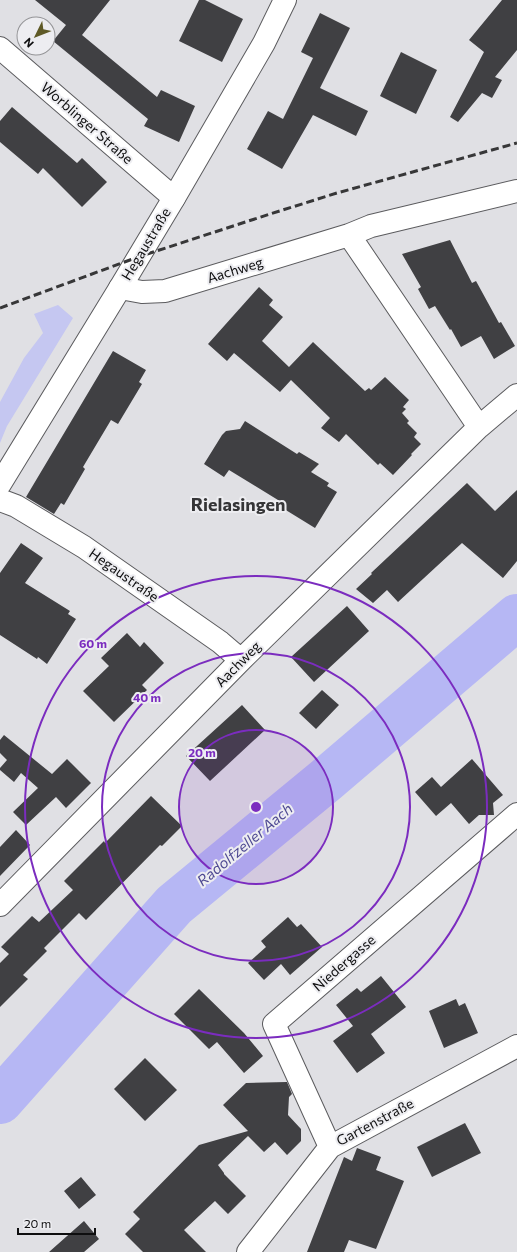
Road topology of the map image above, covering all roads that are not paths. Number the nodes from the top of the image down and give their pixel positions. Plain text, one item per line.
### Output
1 (285, 0) edge
2 (0, 48) edge
3 (517, 191) edge
4 (174, 198) junction
5 (349, 235) junction
6 (120, 288) junction
7 (517, 395) edge
8 (479, 427) junction
9 (0, 484) edge
10 (0, 500) edge
11 (241, 660) junction
12 (517, 814) edge
13 (0, 905) edge
14 (517, 1046) edge
15 (330, 1147) junction
16 (248, 1252) edge

1 - 4 street, Hegaustraße
2 - 4 street, Worblinger Straße
3 - 5 street, Aachweg
4 - 6 street, Hegaustraße
5 - 6 street, Aachweg
5 - 8 street
6 - 9 street, Hegaustraße
7 - 8 street, Aachweg
8 - 11 street, Aachweg
10 - 11 street, Hegaustraße
11 - 13 street, Aachweg
12 - 15 street, Niedergasse
14 - 15 street, Gartenstraße
15 - 16 street, Gartenstraße

